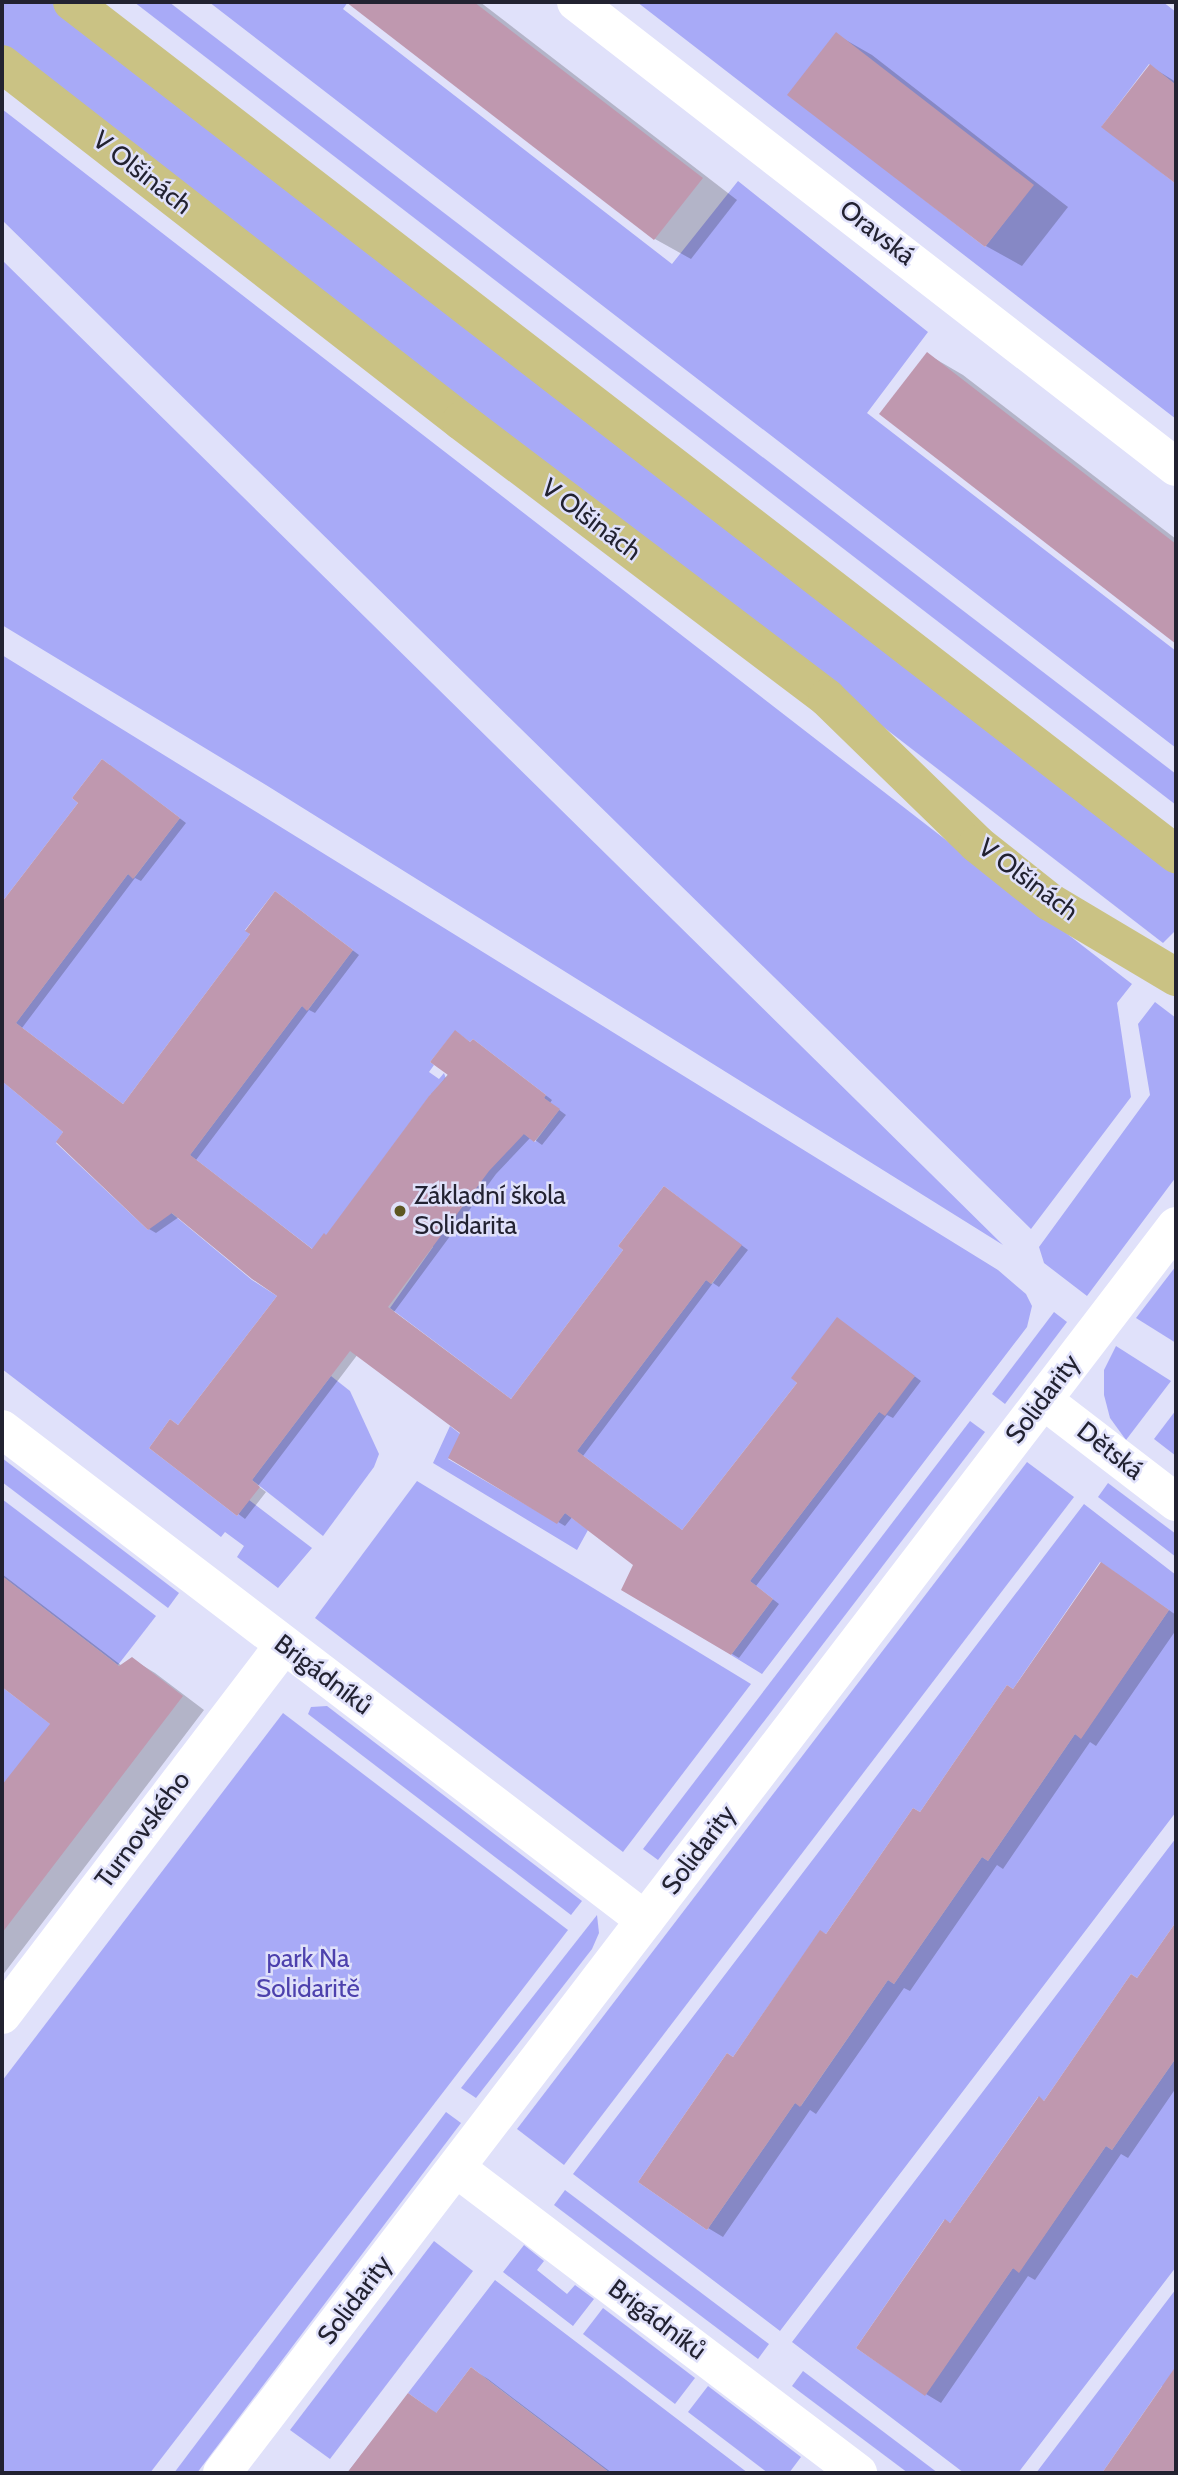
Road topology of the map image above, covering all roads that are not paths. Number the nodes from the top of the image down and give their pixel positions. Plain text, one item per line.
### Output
1 (72, 2) edge
2 (576, 2) edge
3 (2, 64) edge
4 (1176, 467) edge
5 (1176, 855) edge
6 (1176, 977) edge
7 (1176, 1226) edge
8 (1043, 1400) junction
9 (2, 1429) edge
10 (1176, 1502) edge
11 (284, 1645) junction
12 (645, 1920) junction
13 (2, 2015) edge
14 (456, 2168) junction
15 (222, 2473) edge
16 (858, 2473) edge

1 - 5 main road
2 - 4 street, Oravská
3 - 6 main road, V Olšinách
7 - 8 street, Solidarity
8 - 10 street, Dětská
8 - 12 street, Solidarity
9 - 11 street, Brigádníků
11 - 12 street, Brigádníků
11 - 13 street, Turnovského
12 - 14 street, Solidarity
14 - 15 street, Solidarity
14 - 16 street, Brigádníků

